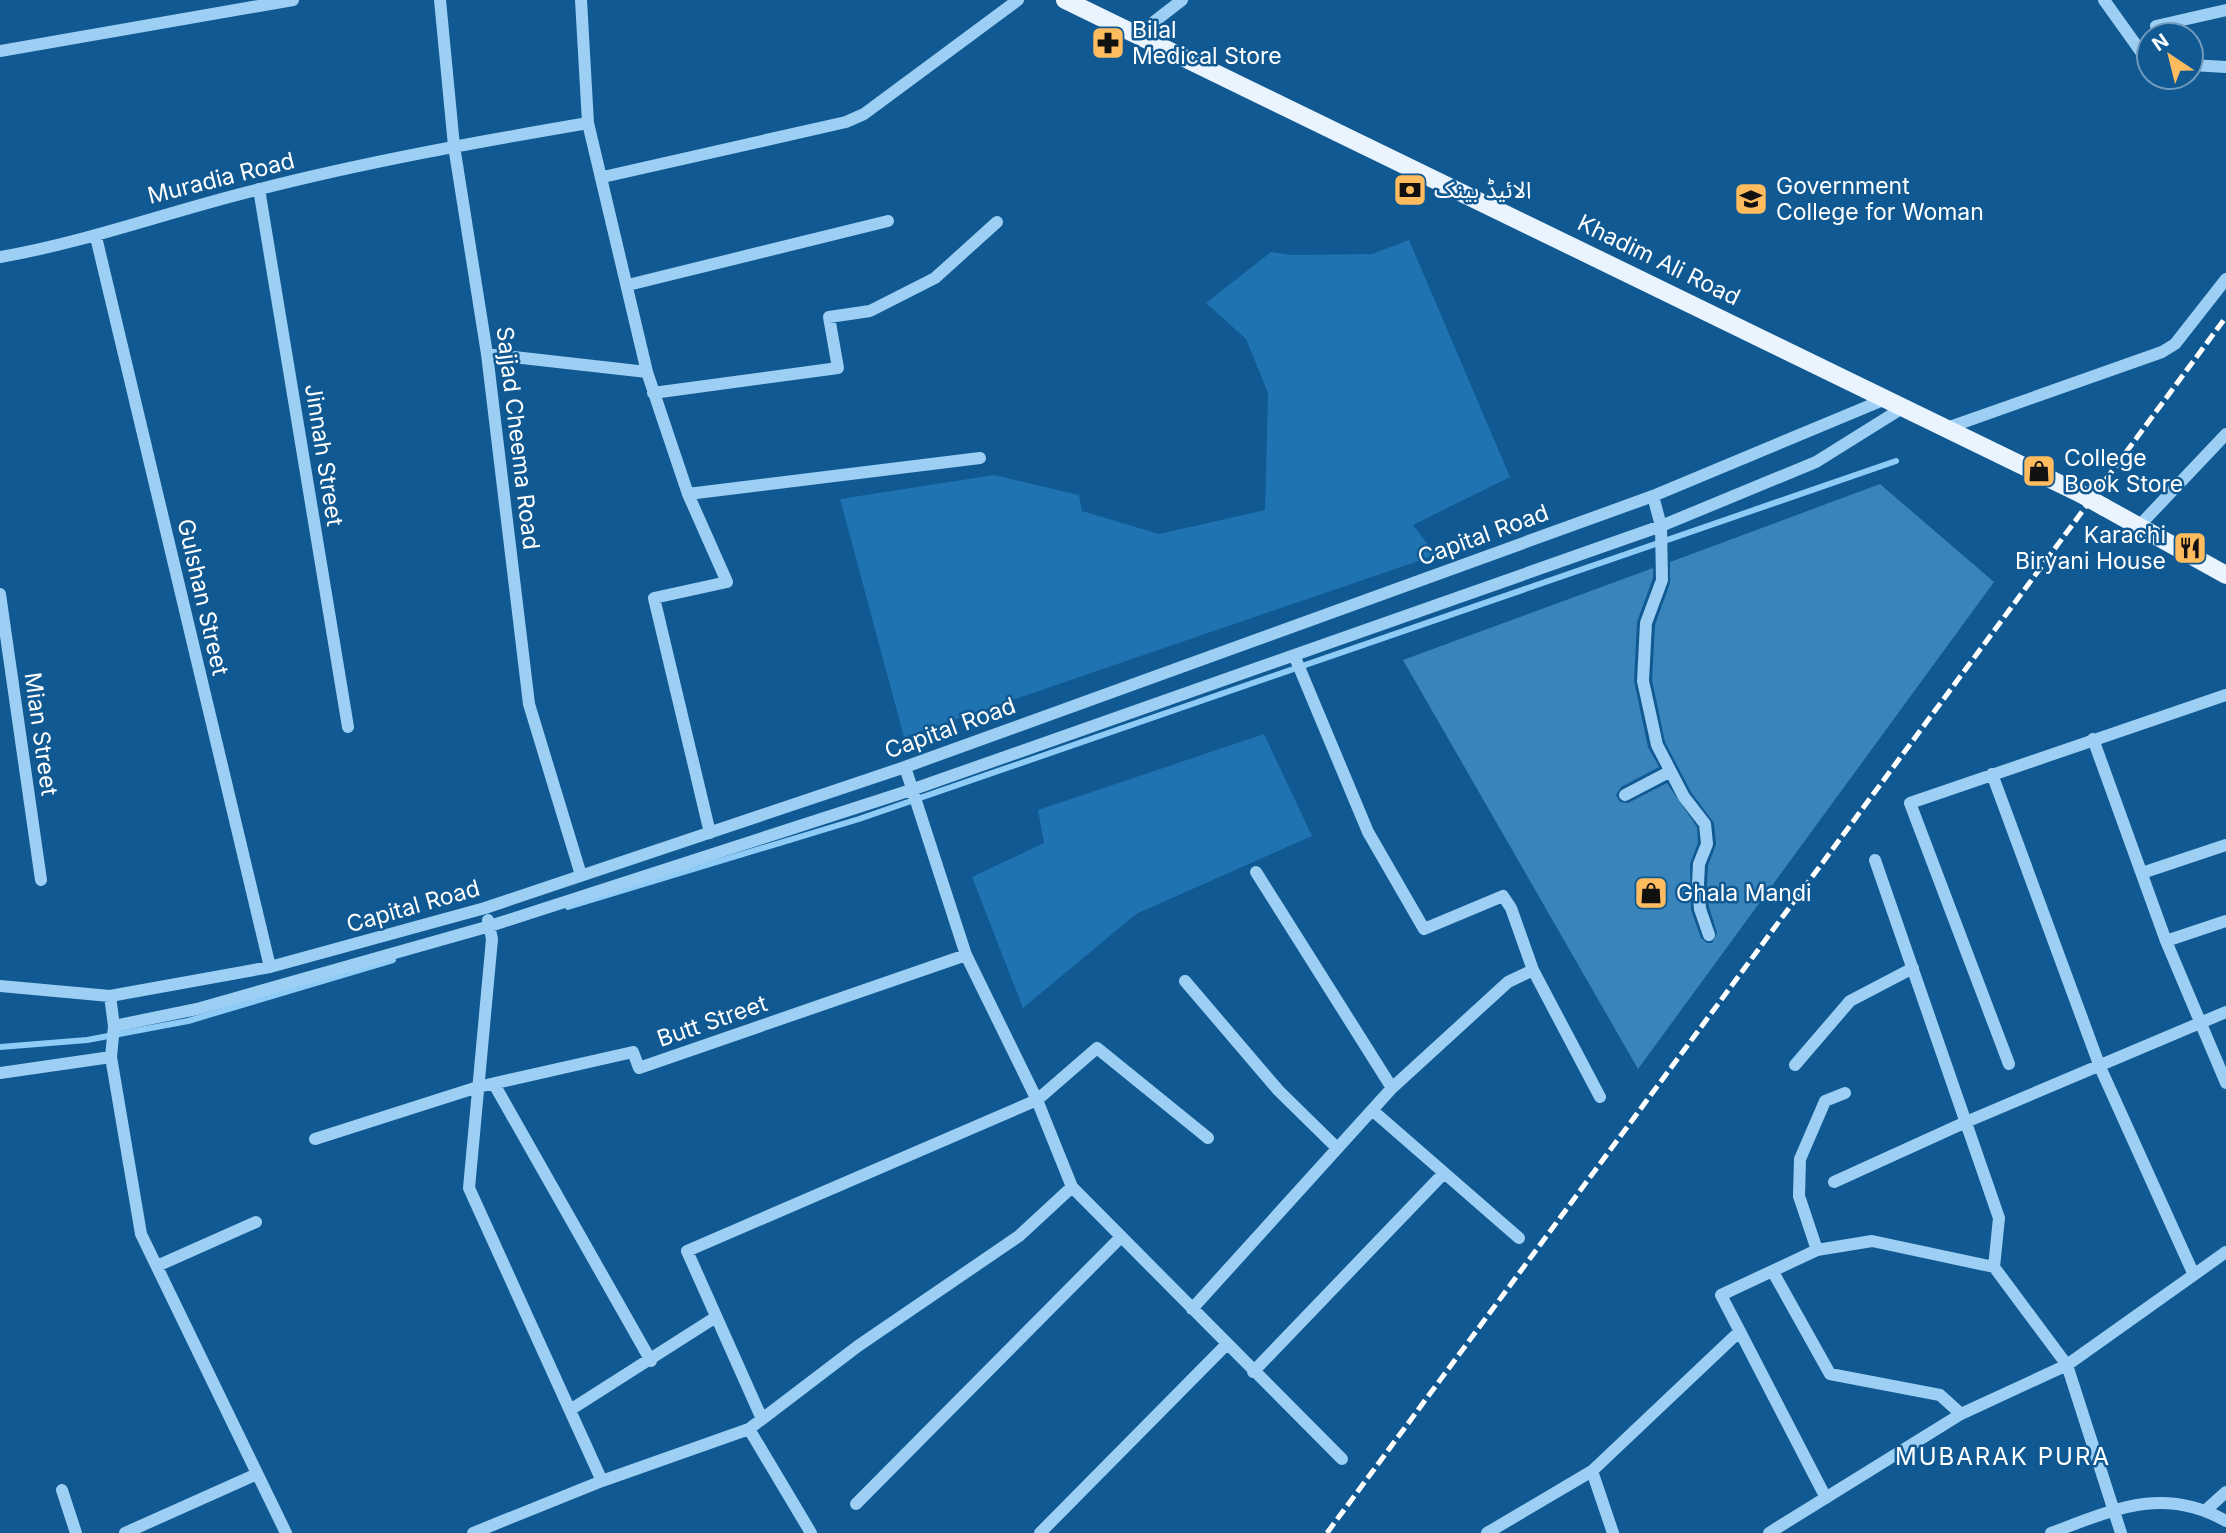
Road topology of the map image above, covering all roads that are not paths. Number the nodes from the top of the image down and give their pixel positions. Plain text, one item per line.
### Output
1 (293, 0) edge
2 (440, 0) edge
3 (581, 0) edge
4 (1018, 0) edge
5 (1065, 0) edge
6 (1182, 0) edge
7 (2104, 0) edge
8 (2226, 10) edge
9 (2178, 21) edge
10 (1137, 35) junction
11 (2135, 44) edge
12 (0, 51) edge
13 (2205, 66) edge
14 (2226, 67) edge
15 (588, 122) junction
16 (454, 146) junction
17 (603, 177) junction
18 (259, 189) junction
19 (888, 220) dead end
20 (998, 222) dead end
21 (96, 237) junction
22 (0, 257) edge
23 (2226, 279) edge
24 (628, 285) junction
25 (487, 354) junction
26 (647, 372) junction
27 (653, 393) junction
28 (1888, 398) junction
29 (1905, 407) junction
30 (1947, 428) junction
31 (2226, 434) edge
32 (980, 458) dead end
33 (688, 494) junction
34 (1653, 496) junction
35 (2139, 526) junction
36 (1661, 527) junction
37 (2226, 575) edge
38 (0, 594) edge
39 (1294, 655) junction
40 (2226, 695) edge
41 (348, 727) dead end
42 (2093, 739) junction
43 (905, 767) junction
44 (1669, 772) junction
45 (1992, 774) junction
46 (911, 790) junction
47 (1625, 794) dead end
48 (710, 833) junction
49 (2226, 845) edge
50 (1875, 859) dead end
51 (1255, 872) dead end
52 (2142, 873) junction
53 (581, 875) junction
54 (41, 880) dead end
55 (485, 908) junction
56 (2226, 921) edge
57 (491, 931) junction
58 (1709, 935) dead end
59 (2166, 941) junction
60 (966, 956) junction
61 (270, 967) junction
62 (1913, 968) junction
63 (1533, 970) junction
64 (1185, 981) dead end
65 (0, 985) edge
66 (110, 996) junction
67 (2226, 1012) edge
68 (2200, 1023) junction
69 (114, 1026) junction
70 (111, 1057) junction
71 (2009, 1064) dead end
72 (1796, 1065) dead end
73 (2100, 1067) junction
74 (0, 1073) edge
75 (2226, 1083) edge
76 (494, 1084) junction
77 (478, 1087) junction
78 (1392, 1088) junction
79 (1845, 1093) dead end
80 (1600, 1097) dead end
81 (1037, 1100) junction
82 (1372, 1110) junction
83 (1966, 1122) junction
84 (1208, 1138) dead end
85 (315, 1139) dead end
86 (1337, 1148) junction
87 (1444, 1173) junction
88 (1834, 1182) dead end
89 (1072, 1187) junction
90 (256, 1222) dead end
91 (1121, 1237) junction
92 (1519, 1238) dead end
93 (1817, 1250) junction
94 (2226, 1252) edge
95 (156, 1266) junction
96 (1994, 1267) junction
97 (1773, 1272) junction
98 (2194, 1275) junction
99 (1192, 1309) junction
100 (716, 1317) junction
101 (1740, 1331) junction
102 (1226, 1345) junction
103 (651, 1361) junction
104 (2067, 1365) junction
105 (1253, 1372) junction
106 (570, 1410) junction
107 (1961, 1415) junction
108 (762, 1419) junction
109 (749, 1429) junction
110 (1342, 1459) dead end
111 (1592, 1471) junction
112 (257, 1474) junction
113 (602, 1481) junction
114 (62, 1490) dead end
115 (2226, 1492) edge
116 (1826, 1498) junction
117 (856, 1504) dead end
118 (2112, 1510) junction
119 (2206, 1510) junction
120 (2226, 1521) edge
121 (76, 1533) edge
122 (125, 1533) edge
123 (286, 1533) edge
124 (473, 1533) edge
125 (811, 1533) edge
126 (1040, 1533) edge
127 (1487, 1533) edge
128 (1613, 1533) edge
129 (1769, 1533) edge
130 (2051, 1533) edge
131 (2122, 1533) edge

1 - 12 street
2 - 16 street, Sajjad Cheema Road
3 - 15 street
4 - 17 street
5 - 10 main road, Khadim Ali Road
6 - 10 street
7 - 11 street
8 - 9 street
10 - 28 main road, Khadim Ali Road
13 - 14 street
15 - 16 street, Muradia Road
15 - 17 street
16 - 18 street, Muradia Road
16 - 25 street, Sajjad Cheema Road
17 - 24 street
18 - 21 street, Muradia Road
18 - 41 street, Jinnah Street
19 - 24 street
20 - 27 street
21 - 22 street, Muradia Road
21 - 61 street, Gulshan Street
23 - 30 street
24 - 26 street
25 - 26 street
25 - 53 street, Sajjad Cheema Road
26 - 27 street
27 - 33 street
28 - 29 main road, Khadim Ali Road
28 - 34 street, Capital Road
29 - 30 main road, Khadim Ali Road
29 - 36 street
30 - 35 main road, Khadim Ali Road, bridge
31 - 35 street
32 - 33 street
33 - 48 street
34 - 36 street
34 - 43 street, Capital Road
35 - 37 main road, Khadim Ali Road
36 - 39 street
36 - 44 street
38 - 54 street, Mian Street
39 - 46 street
39 - 63 street
40 - 42 street
42 - 45 street
42 - 52 street
43 - 46 street
43 - 48 street, Capital Road
44 - 47 street
44 - 58 street
45 - 71 street
45 - 73 street
46 - 57 street
46 - 60 street
48 - 53 street, Capital Road
49 - 52 street
50 - 62 street
51 - 78 street
52 - 59 street
53 - 55 street, Capital Road
55 - 57 street
55 - 61 street, Capital Road
56 - 59 street
57 - 69 street
57 - 77 street
59 - 68 street
60 - 76 street, Butt Street
60 - 81 street
61 - 66 street, Capital Road
62 - 72 street
62 - 83 street
63 - 78 street
63 - 80 street
64 - 86 street
65 - 66 street, Capital Road
66 - 69 street
67 - 68 street
68 - 73 street
68 - 75 street
69 - 70 street
70 - 74 street
70 - 95 street
73 - 83 street
73 - 98 street
76 - 77 street, Butt Street
76 - 103 street
77 - 85 street, Butt Street
77 - 106 street
78 - 82 street
79 - 93 street
81 - 84 street
81 - 89 street
81 - 100 street
82 - 86 street
82 - 87 street
83 - 88 street
83 - 96 street
86 - 99 street
87 - 92 street
87 - 105 street
89 - 91 street
89 - 108 street
90 - 95 street
91 - 99 street
91 - 117 street
93 - 96 street
93 - 97 street
94 - 98 street
95 - 112 street
96 - 104 street
97 - 101 street
97 - 107 street
98 - 104 street
99 - 102 street
100 - 103 street
100 - 108 street
101 - 111 street
101 - 116 street
102 - 105 street
102 - 126 street
103 - 106 street
104 - 107 street
104 - 118 street
105 - 110 street
106 - 113 street
107 - 116 street
108 - 109 street
109 - 113 street
109 - 125 street
111 - 127 street
111 - 128 street
112 - 122 street
112 - 123 street
113 - 124 street
114 - 121 street
115 - 119 street
116 - 129 street
118 - 119 street
118 - 130 street
118 - 131 street
119 - 120 street

